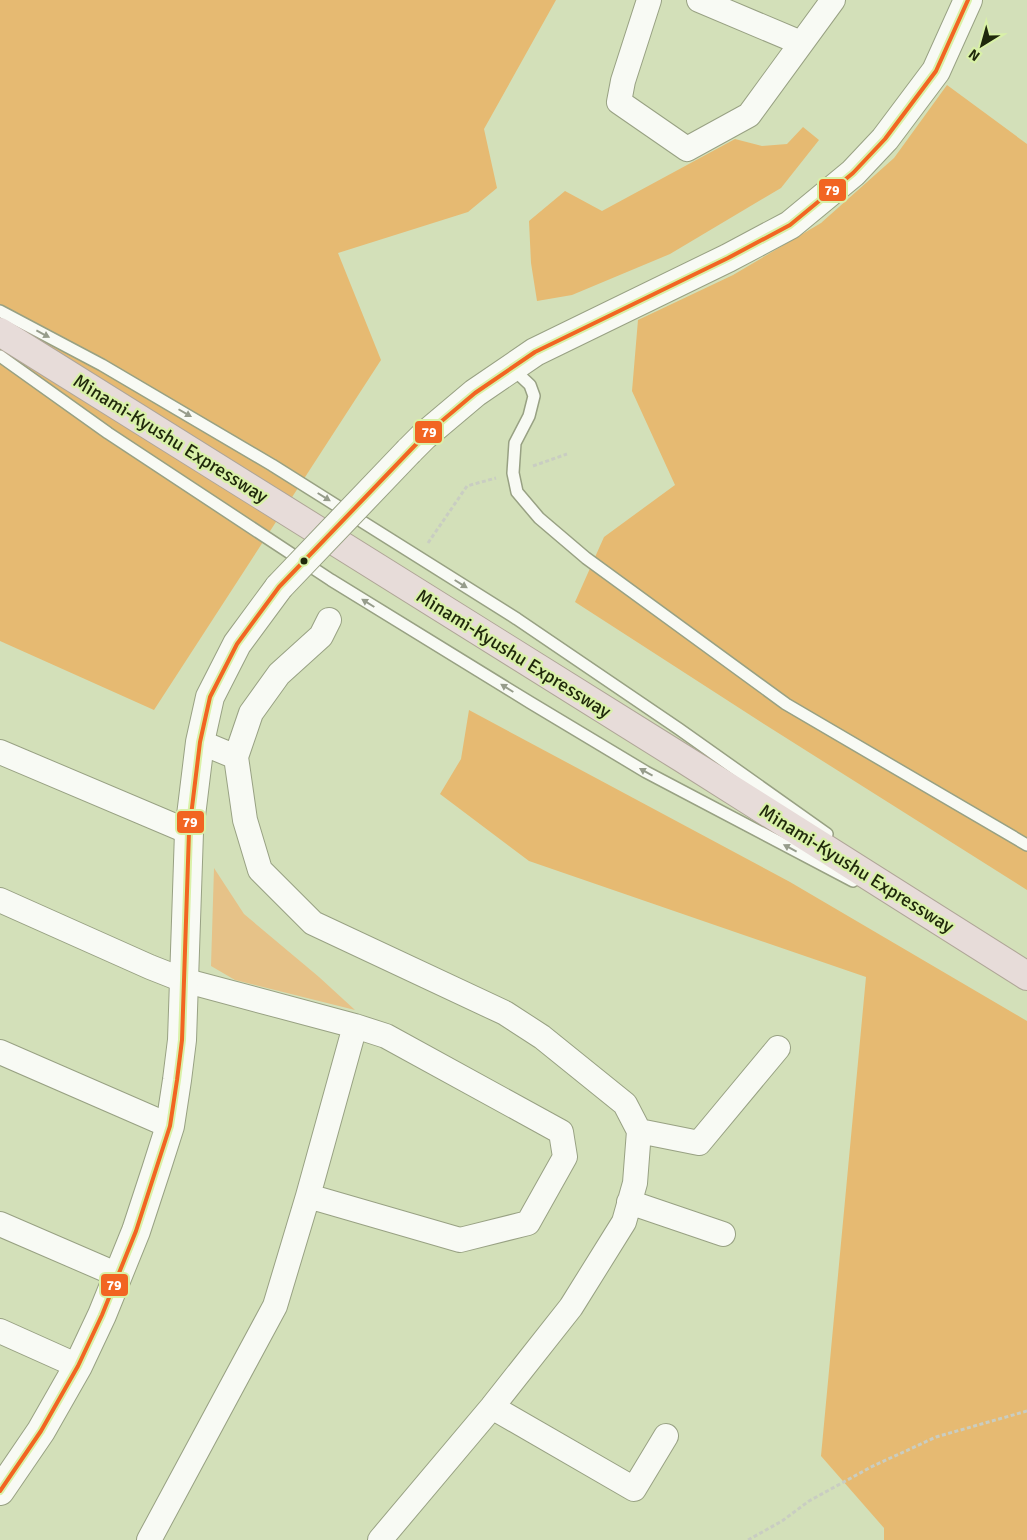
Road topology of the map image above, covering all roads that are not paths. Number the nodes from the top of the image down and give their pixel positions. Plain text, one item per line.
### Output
1 (649, 0) edge
2 (699, 0) edge
3 (833, 0) edge
4 (968, 0) edge
5 (802, 43) junction
6 (0, 311) edge
7 (0, 332) edge
8 (0, 356) edge
9 (512, 368) junction
10 (329, 620) dead end
11 (200, 742) junction
12 (0, 752) edge
13 (236, 757) junction
14 (189, 832) junction
15 (833, 839) dead end
16 (1027, 845) edge
17 (849, 850) dead end
18 (0, 900) edge
19 (1003, 960) junction
20 (1027, 976) edge
21 (184, 980) junction
22 (355, 1026) junction
23 (778, 1048) dead end
24 (0, 1052) edge
25 (170, 1126) junction
26 (638, 1131) junction
27 (308, 1196) junction
28 (629, 1202) junction
29 (0, 1224) edge
30 (723, 1234) dead end
31 (118, 1275) junction
32 (0, 1331) edge
33 (78, 1366) junction
34 (492, 1407) junction
35 (666, 1436) dead end
36 (0, 1491) edge
37 (149, 1540) edge
38 (380, 1540) edge

1 - 5 street
2 - 5 street
3 - 5 street
4 - 9 street
6 -> 15 lane
7 - 19 highway, Minami-Kyushu Expressway
19 -> 8 lane
9 - 11 street, bridge
9 - 16 lane
10 - 13 street
11 - 13 street
11 - 14 street
12 - 14 street
13 - 26 street
14 - 21 street
17 - 19 lane
18 - 21 street
19 - 20 highway, Minami-Kyushu Expressway
21 - 22 street
21 - 25 street
22 - 27 street
22 - 27 street
23 - 26 street
24 - 25 street
25 - 31 street
26 - 28 street
27 - 37 street
28 - 30 street
28 - 34 street
29 - 31 street
31 - 33 street
32 - 33 street
33 - 36 street
34 - 35 street
34 - 38 street

